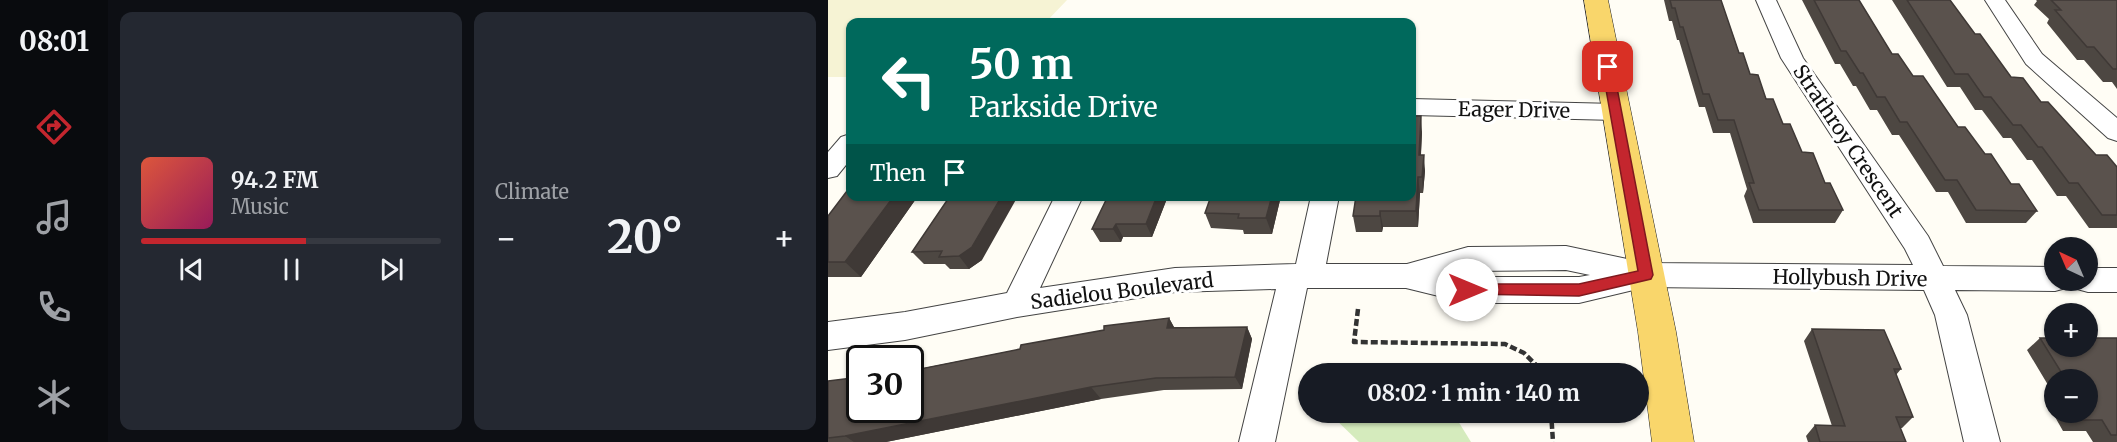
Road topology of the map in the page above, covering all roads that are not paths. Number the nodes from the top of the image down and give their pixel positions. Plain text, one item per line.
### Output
1 (1596, 0) edge
2 (1766, 0) edge
3 (1995, 0) edge
4 (1416, 107) edge
5 (1616, 112) junction
6 (2117, 132) edge
7 (846, 148) edge
8 (828, 170) edge
9 (1067, 201) edge
10 (1324, 201) edge
11 (1646, 275) junction
12 (1301, 276) junction
13 (1935, 279) junction
14 (2044, 279) edge
15 (2098, 279) edge
16 (2117, 280) edge
17 (1017, 304) junction
18 (832, 332) edge
19 (1257, 442) edge
20 (1673, 442) edge
21 (1982, 442) edge

1 - 5 main road
2 - 13 street, Strathroy Crescent
3 - 6 street
4 - 5 street, Eager Drive
5 - 11 main road
7 - 8 street
9 - 17 street
10 - 12 street
11 - 12 street, Sadielou Boulevard
11 - 13 street, Hollybush Drive
11 - 20 main road
12 - 17 street, Sadielou Boulevard
12 - 19 street
13 - 14 street, Hollybush Drive
13 - 21 street, Strathroy Crescent
15 - 16 street
17 - 18 street, Sadielou Boulevard

